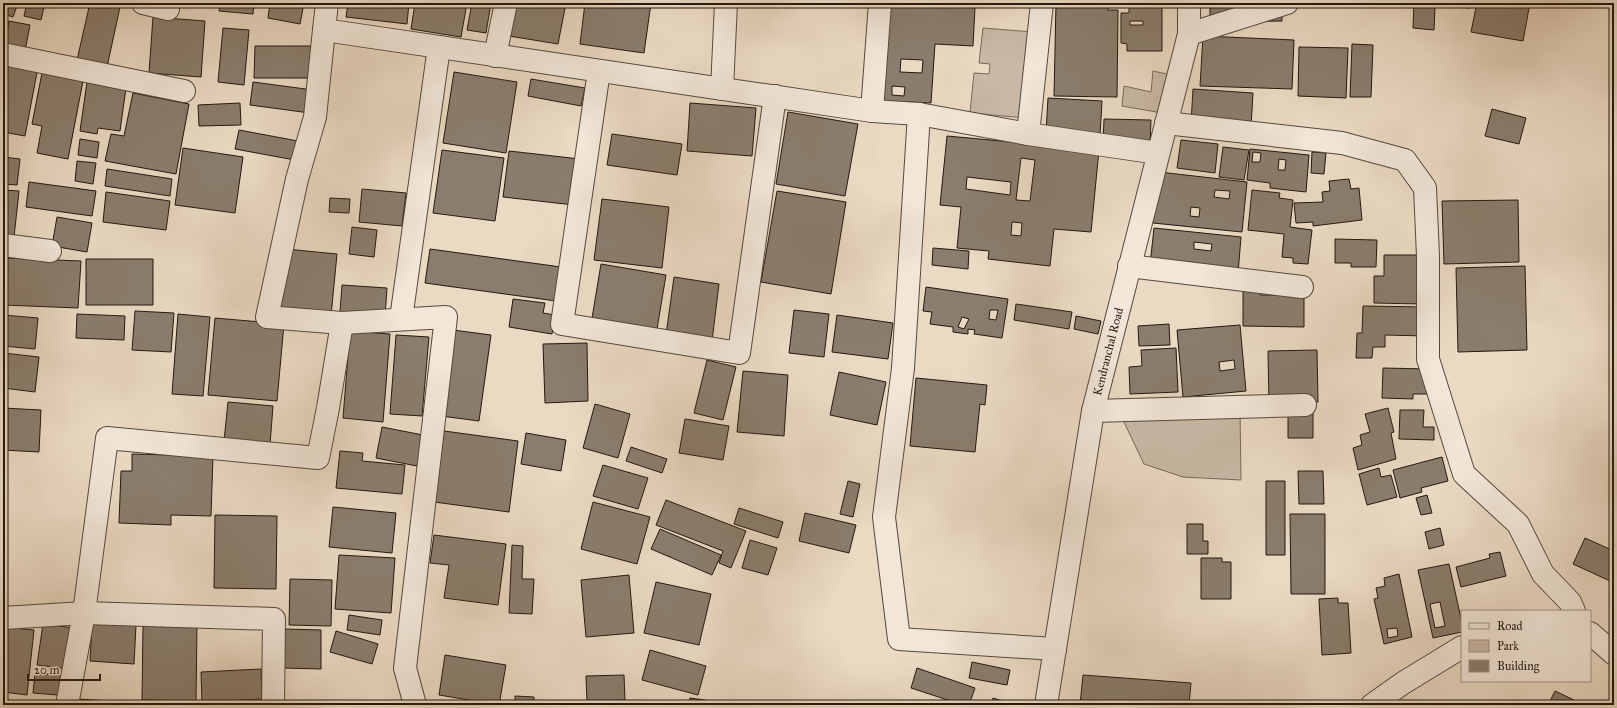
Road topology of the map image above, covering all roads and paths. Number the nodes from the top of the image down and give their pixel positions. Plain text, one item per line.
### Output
1 (143, 3) edge
2 (327, 3) edge
3 (506, 3) edge
4 (726, 3) edge
5 (880, 3) edge
6 (1042, 3) edge
7 (1189, 3) edge
8 (1287, 3) edge
9 (168, 9) dead end
10 (324, 30) junction
11 (1189, 34) junction
12 (439, 47) junction
13 (3, 54) edge
14 (496, 56) junction
15 (599, 71) junction
16 (722, 89) junction
17 (184, 91) dead end
18 (775, 96) junction
19 (872, 111) junction
20 (919, 114) junction
21 (1166, 123) junction
22 (1028, 134) junction
23 (1158, 153) junction
24 (3, 245) edge
25 (50, 251) dead end
26 (1130, 266) junction
27 (1302, 287) dead end
28 (401, 319) junction
29 (342, 323) junction
30 (1305, 405) dead end
31 (1093, 411) junction
32 (1574, 610) edge
33 (84, 612) junction
34 (3, 618) edge
35 (1591, 634) edge
36 (1461, 648) edge
37 (1055, 649) junction
38 (1614, 654) edge
39 (67, 705) edge
40 (273, 705) edge
41 (415, 705) edge
42 (1046, 705) edge
43 (1372, 705) edge

1 - 9 street
2 - 10 street
3 - 14 street
4 - 16 street
5 - 19 street
6 - 22 street
7 - 11 street, Kendranchal Road
8 - 11 street
10 - 12 street
10 - 29 street
11 - 21 street, Kendranchal Road
12 - 14 street
12 - 28 street
13 - 17 street
14 - 15 street
15 - 16 street
15 - 18 street
16 - 18 street
18 - 19 street
19 - 20 street
20 - 22 street
20 - 37 street
21 - 23 street, Kendranchal Road
21 - 32 street
22 - 23 street
23 - 26 street, Kendranchal Road
24 - 25 street
26 - 27 street
26 - 31 street, Kendranchal Road
28 - 29 street
28 - 41 street
29 - 33 street
30 - 31 street
31 - 37 street, Kendranchal Road
33 - 34 street
33 - 39 street
33 - 40 street
35 - 38 street
36 - 43 street
37 - 42 street, Kendranchal Road

